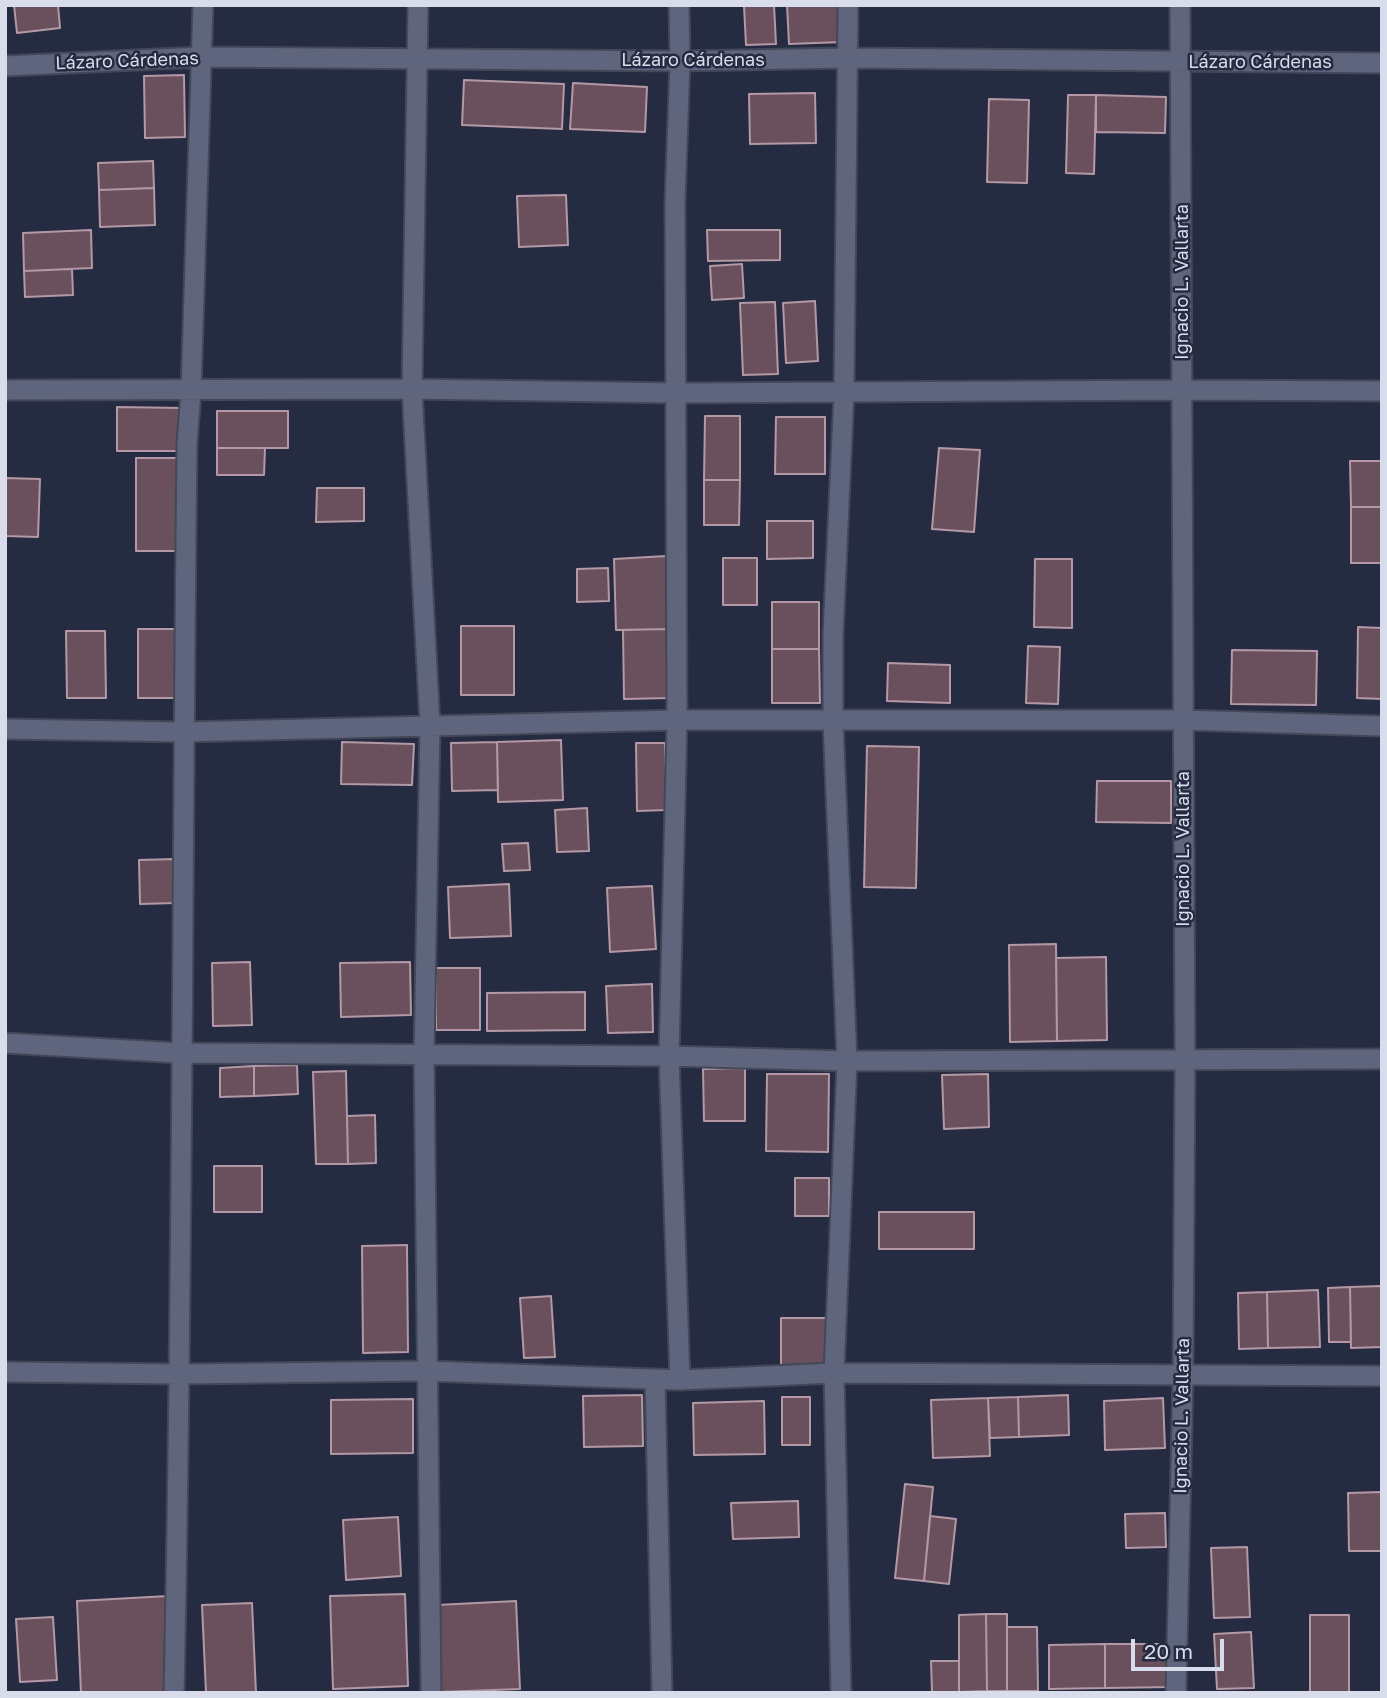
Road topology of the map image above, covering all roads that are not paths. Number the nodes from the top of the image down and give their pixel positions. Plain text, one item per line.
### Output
1 (203, 5) edge
2 (418, 5) edge
3 (679, 5) edge
4 (848, 5) edge
5 (1180, 5) edge
6 (201, 57) junction
7 (418, 58) junction
8 (849, 58) junction
9 (680, 61) junction
10 (1181, 61) junction
11 (1382, 62) edge
12 (5, 66) edge
13 (412, 389) junction
14 (5, 390) edge
15 (1182, 390) junction
16 (191, 391) junction
17 (1382, 391) edge
18 (677, 393) junction
19 (844, 393) junction
20 (677, 720) junction
21 (1182, 720) junction
22 (833, 721) junction
23 (430, 725) junction
24 (1382, 726) edge
25 (5, 729) edge
26 (184, 732) junction
27 (5, 1043) edge
28 (180, 1053) junction
29 (424, 1055) junction
30 (669, 1056) junction
31 (1185, 1059) junction
32 (1382, 1059) edge
33 (847, 1060) junction
34 (427, 1371) junction
35 (5, 1372) edge
36 (834, 1373) junction
37 (181, 1374) junction
38 (1183, 1374) junction
39 (1382, 1376) edge
40 (655, 1379) junction
41 (680, 1380) junction
42 (174, 1693) edge
43 (432, 1693) edge
44 (662, 1693) edge
45 (841, 1693) edge
46 (1176, 1693) edge

1 - 6 street
2 - 7 street
3 - 9 street
4 - 8 street
5 - 10 street, Ignacio L. Vallarta
6 - 7 street, Lázaro Cárdenas
6 - 12 street, Lázaro Cárdenas
6 - 16 street
7 - 9 street, Lázaro Cárdenas
7 - 13 street
8 - 9 street, Lázaro Cárdenas
8 - 10 street, Lázaro Cárdenas
8 - 19 street
9 - 18 street
10 - 11 street, Lázaro Cárdenas
10 - 15 street, Ignacio L. Vallarta
13 - 16 street
13 - 18 street
13 - 23 street
14 - 16 street
15 - 17 street
15 - 19 street
15 - 21 street, Ignacio L. Vallarta
16 - 26 street
18 - 19 street
18 - 20 street
19 - 22 street
20 - 22 street
20 - 23 street
20 - 30 street
21 - 22 street
21 - 24 street
21 - 31 street, Ignacio L. Vallarta
22 - 33 street
23 - 26 street
23 - 29 street
25 - 26 street
26 - 28 street
27 - 28 street
28 - 29 street
28 - 37 street
29 - 30 street
29 - 34 street
30 - 33 street
30 - 41 street
31 - 32 street
31 - 33 street
31 - 38 street, Ignacio L. Vallarta
33 - 36 street
34 - 37 street
34 - 40 street
34 - 43 street
35 - 37 street
36 - 38 street
36 - 41 street
36 - 45 street
37 - 42 street
38 - 39 street
38 - 46 street, Ignacio L. Vallarta
40 - 41 street
40 - 44 street

